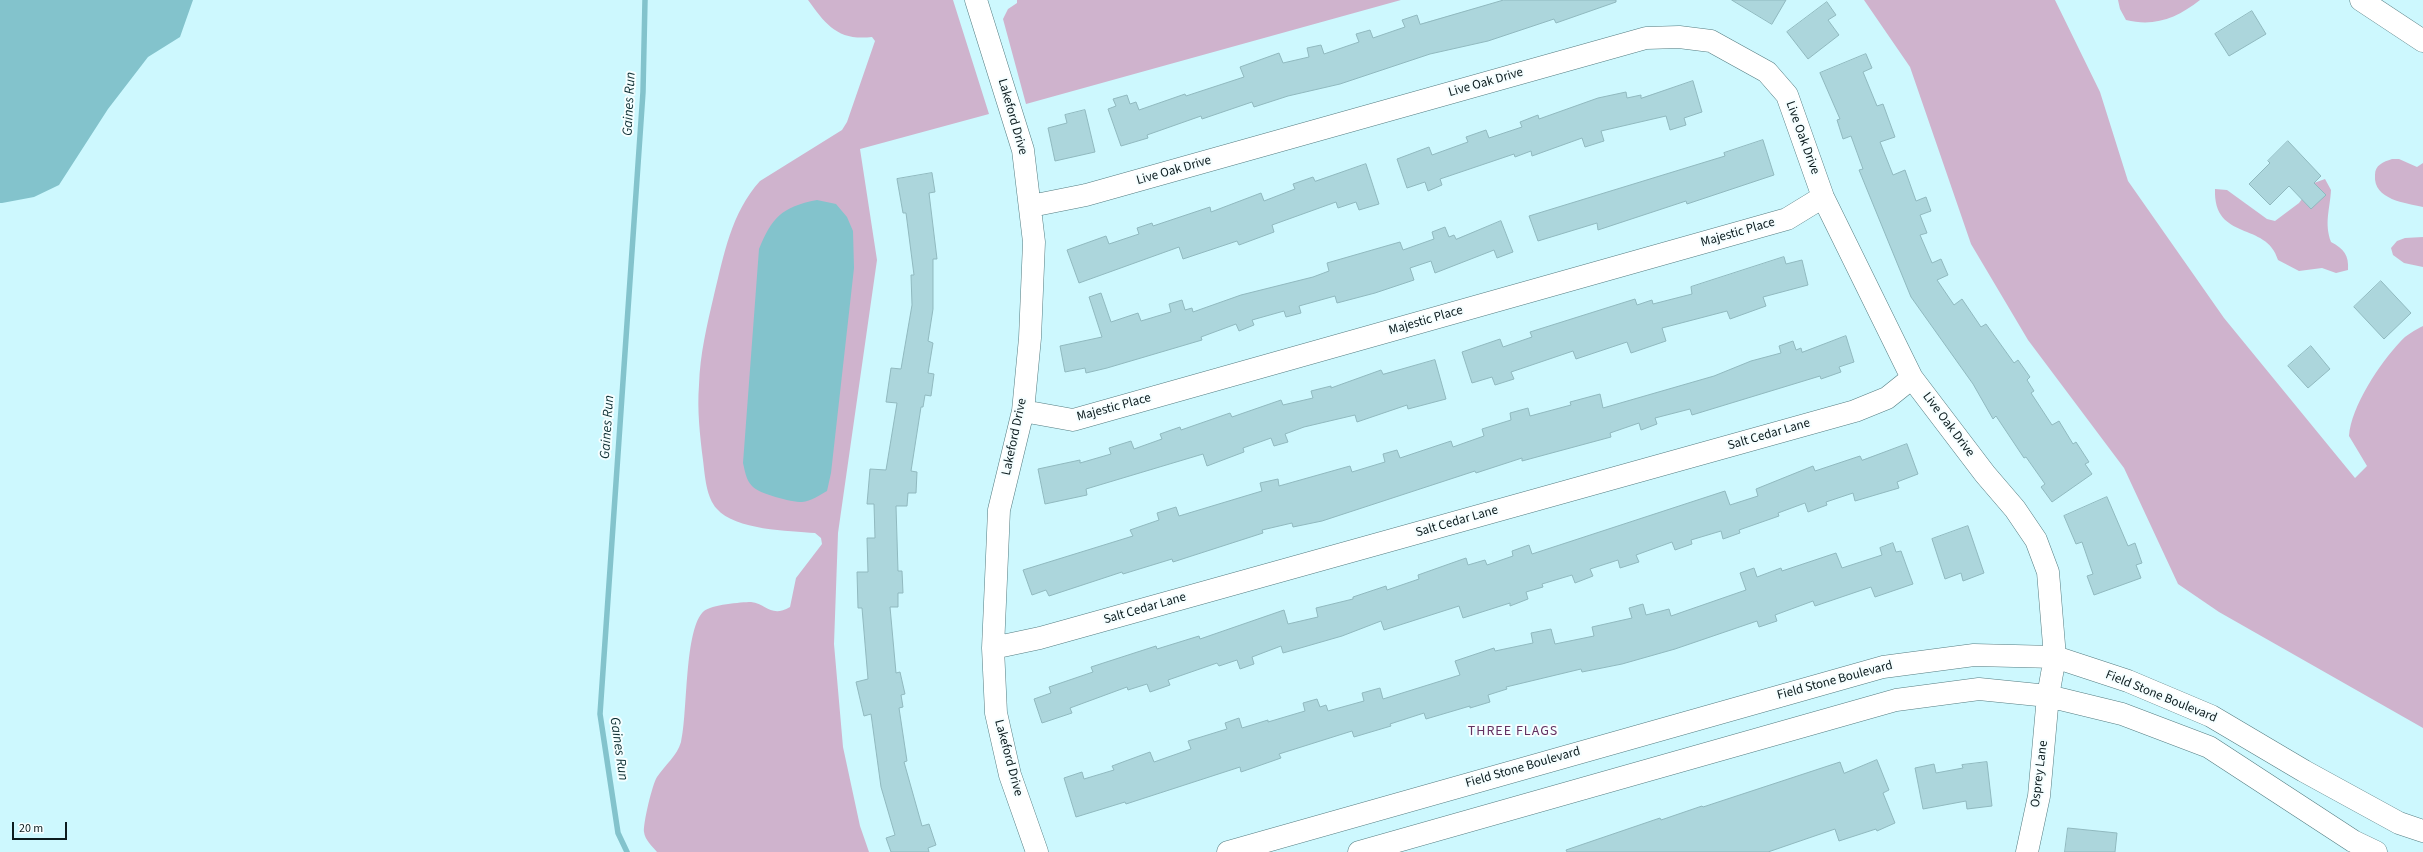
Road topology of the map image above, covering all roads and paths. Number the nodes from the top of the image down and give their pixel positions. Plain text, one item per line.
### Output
1 (976, 0) edge
2 (2361, 0) edge
3 (2423, 41) edge
4 (1823, 197) junction
5 (1031, 206) junction
6 (1912, 378) junction
7 (1023, 411) junction
8 (993, 648) junction
9 (2055, 657) junction
10 (2048, 696) junction
11 (2423, 831) edge
12 (1037, 852) edge
13 (1228, 852) edge
14 (1359, 852) edge
15 (2026, 852) edge
16 (2376, 852) edge

1 - 5 street, Lakeford Drive
2 - 3 street
4 - 5 street, Live Oak Drive
4 - 6 street, Live Oak Drive
4 - 7 street, Majestic Place
5 - 7 street, Lakeford Drive
6 - 8 street, Salt Cedar Lane
6 - 9 street, Live Oak Drive
7 - 8 street, Lakeford Drive
8 - 12 street, Lakeford Drive
9 - 10 street, Live Oak Drive
9 - 11 street, Field Stone Boulevard
9 - 13 street, Field Stone Boulevard
10 - 14 street
10 - 15 street, Osprey Lane
10 - 16 street

